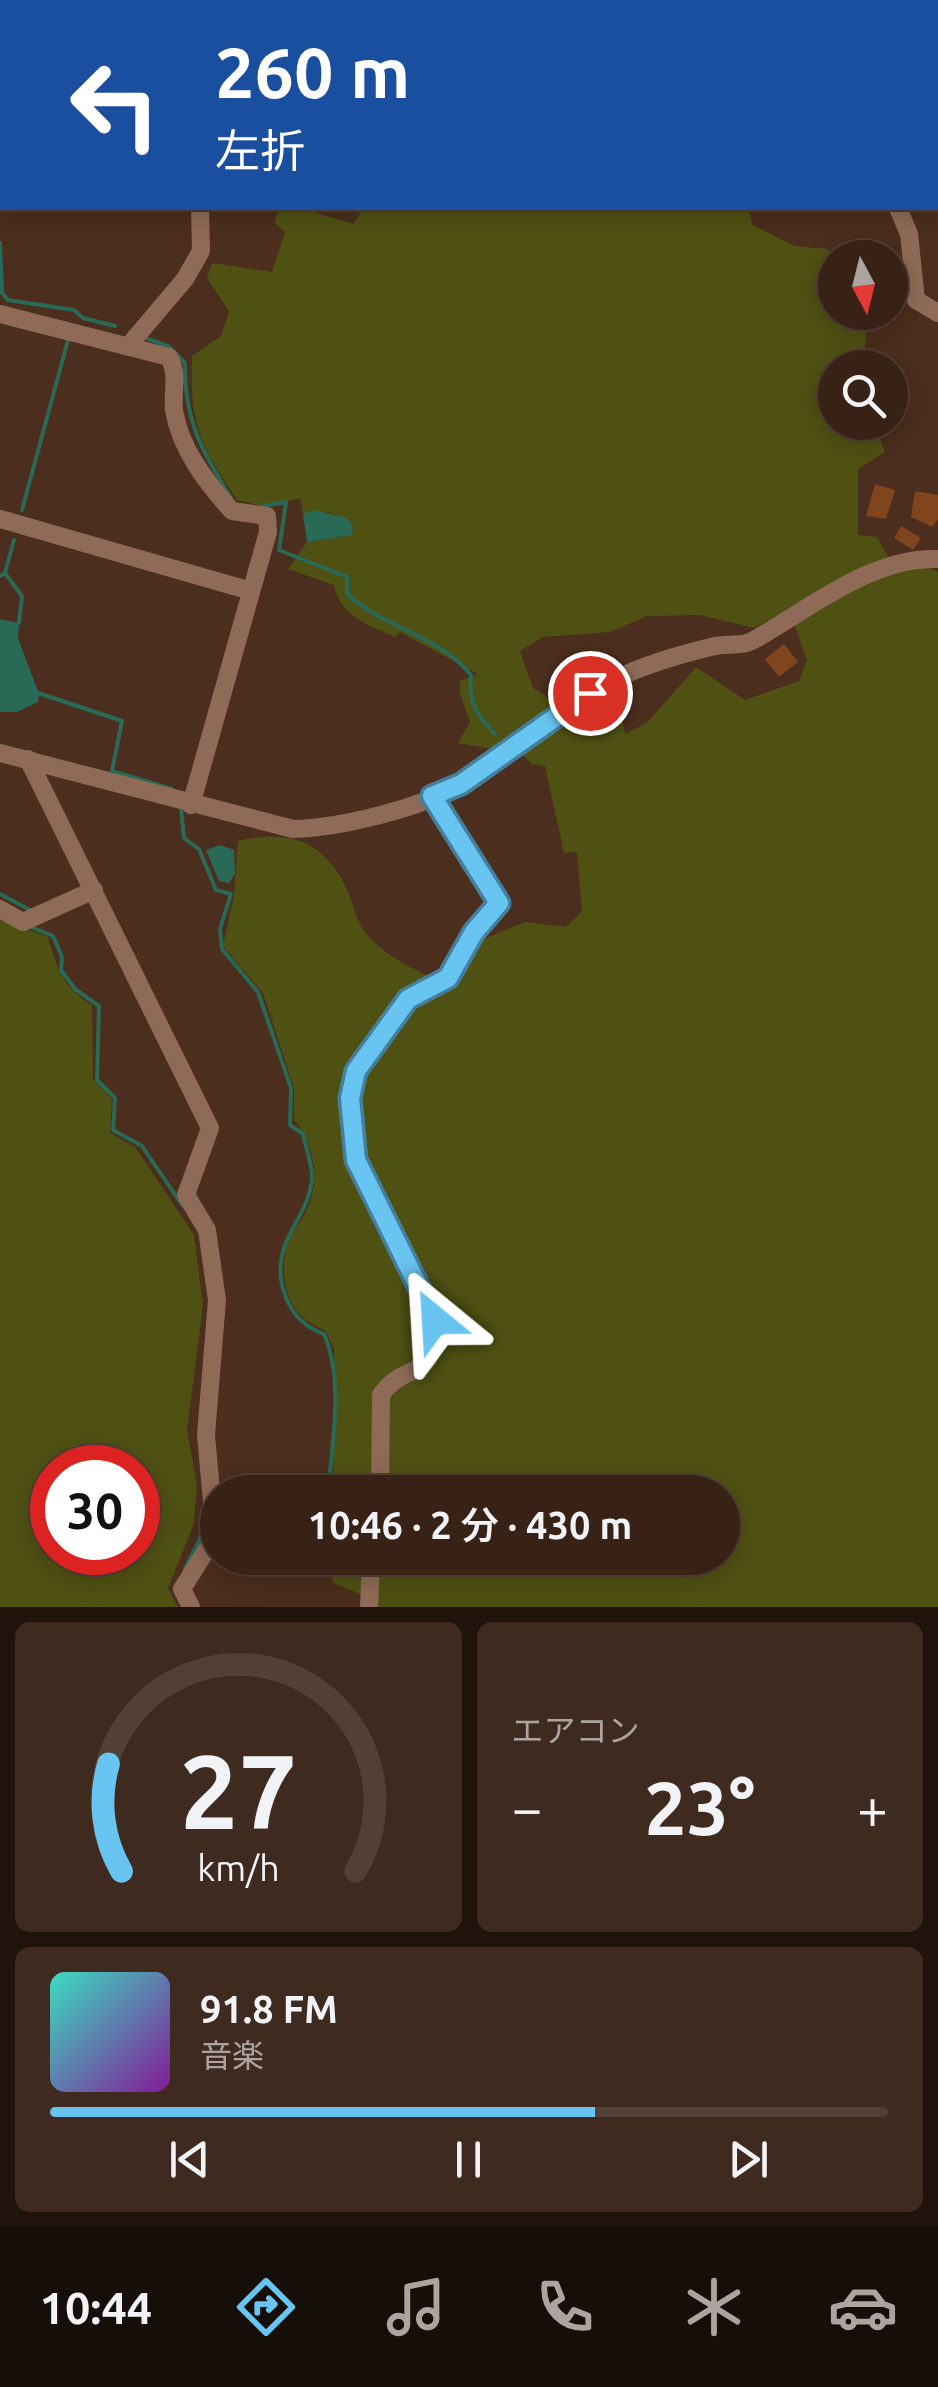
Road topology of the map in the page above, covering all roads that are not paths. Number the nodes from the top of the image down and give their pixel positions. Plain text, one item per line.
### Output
1 (200, 210) edge
2 (899, 210) edge
3 (938, 312) edge
4 (0, 314) edge
5 (130, 344) junction
6 (0, 519) edge
7 (938, 559) edge
8 (251, 591) junction
9 (0, 752) edge
10 (28, 758) junction
11 (432, 796) junction
12 (192, 805) junction
13 (94, 890) junction
14 (0, 909) edge
15 (380, 1475) edge
16 (370, 1575) edge
17 (191, 1607) edge
18 (369, 1607) edge

1 - 5 street
2 - 3 street
4 - 5 street
5 - 8 street
6 - 8 street
7 - 11 street
8 - 12 street
9 - 10 street
10 - 12 street
10 - 13 street
11 - 12 street
11 - 15 street
13 - 14 street
13 - 17 street
16 - 18 street

